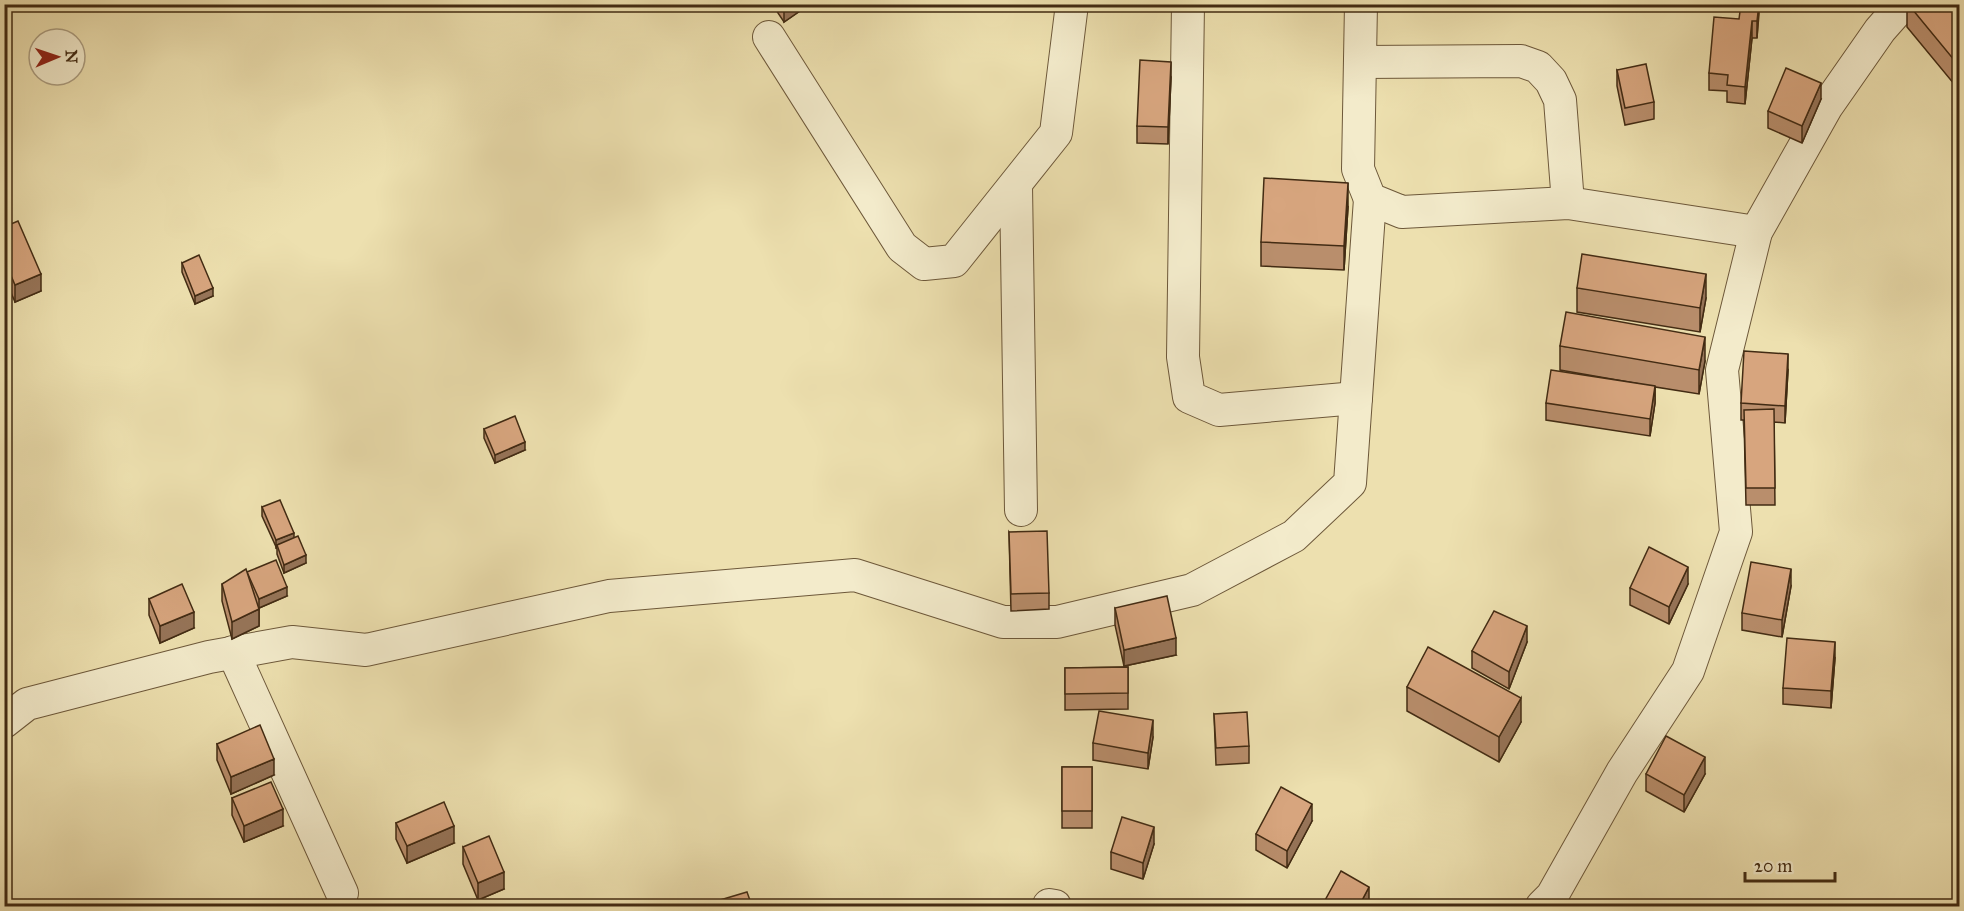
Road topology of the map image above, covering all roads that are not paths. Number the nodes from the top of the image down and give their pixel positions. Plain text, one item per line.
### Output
1 (1072, 4) edge
2 (1188, 4) edge
3 (1361, 4) edge
4 (1903, 4) edge
5 (769, 37) dead end
6 (1360, 62) junction
7 (1016, 186) junction
8 (1370, 199) junction
9 (1568, 203) junction
10 (1756, 232) junction
11 (1356, 398) junction
12 (1021, 510) dead end
13 (233, 652) junction
14 (4, 722) edge
15 (342, 893) dead end
16 (1542, 906) edge

1 - 7 street
2 - 11 street
3 - 6 street
4 - 10 street
5 - 7 street
6 - 8 street
6 - 9 street
7 - 12 street
8 - 9 street
8 - 11 street
9 - 10 street
10 - 16 street
11 - 13 street
13 - 14 street
13 - 15 street

